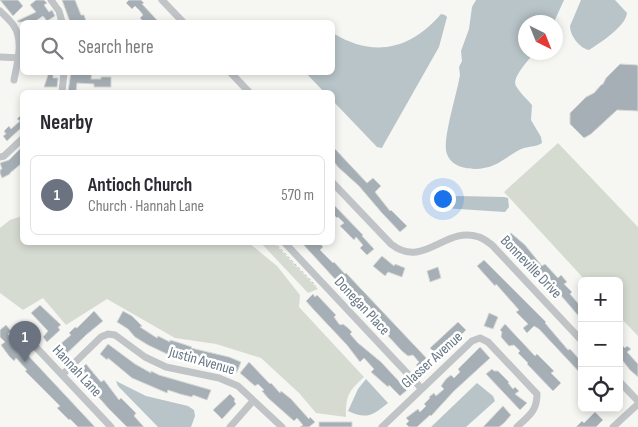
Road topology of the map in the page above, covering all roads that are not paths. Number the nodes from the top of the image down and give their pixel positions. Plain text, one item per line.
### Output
1 (51, 0) edge
2 (162, 0) edge
3 (0, 11) edge
4 (62, 20) edge
5 (181, 20) edge
6 (0, 57) edge
7 (20, 58) edge
8 (64, 75) edge
9 (233, 75) edge
10 (14, 80) dead end
11 (62, 90) edge
12 (247, 90) edge
13 (20, 142) edge
14 (0, 157) edge
15 (335, 185) edge
16 (287, 245) edge
17 (29, 331) dead end
18 (578, 337) edge
19 (62, 374) junction
20 (623, 385) edge
21 (421, 388) junction
22 (253, 401) junction
23 (638, 402) edge
24 (111, 427) edge
25 (230, 427) edge
26 (282, 427) edge
27 (382, 427) edge
28 (517, 427) edge
29 (613, 427) edge

1 - 4 street
2 - 5 street
3 - 7 street
6 - 7 street
7 - 10 street
8 - 11 street
9 - 12 street
13 - 14 street
15 - 18 street, Bonneville Drive
16 - 21 street, Donegan Place
17 - 19 street, Hannah Lane
19 - 22 street, Justin Avenue
19 - 24 street, Hannah Lane
20 - 23 street
21 - 27 street, Glasser Avenue
21 - 28 street, Glasser Avenue
22 - 25 street
22 - 26 street, Justin Avenue
23 - 29 street

